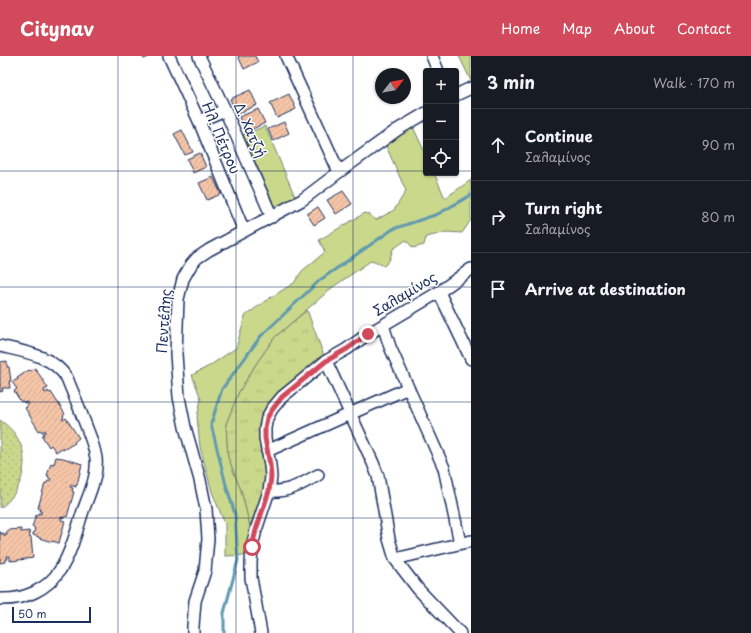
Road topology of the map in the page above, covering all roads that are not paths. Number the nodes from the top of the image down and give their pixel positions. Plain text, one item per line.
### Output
1 (169, 56) edge
2 (200, 56) edge
3 (286, 56) edge
4 (432, 56) edge
5 (437, 68) edge
6 (471, 88) edge
7 (459, 94) edge
8 (225, 110) junction
9 (423, 115) edge
10 (199, 121) junction
11 (339, 172) junction
12 (272, 217) junction
13 (244, 231) junction
14 (471, 270) edge
15 (439, 292) junction
16 (383, 325) junction
17 (0, 346) edge
18 (471, 359) edge
19 (326, 361) junction
20 (408, 388) junction
21 (351, 414) junction
22 (267, 451) junction
23 (318, 475) dead end
24 (269, 491) junction
25 (471, 541) edge
26 (460, 543) junction
27 (395, 558) junction
28 (0, 599) edge
29 (194, 633) edge
30 (261, 633) edge
31 (460, 633) edge

1 - 10 street, Ηλ. Πέτρου
2 - 8 street, Δ. Χατζή
3 - 11 street
4 - 5 street
6 - 7 street
8 - 10 street
8 - 12 street, Δ. Χατζή
9 - 11 street, Πεντέλης
10 - 13 street, Ηλ. Πέτρου
11 - 12 street, Πεντέλης
12 - 13 street, Πεντέλης
13 - 29 street, Πεντέλης
14 - 15 street, Σαλαμίνος
15 - 16 street, Σαλαμίνος
15 - 18 street
16 - 19 street, Σαλαμίνος
16 - 20 street
17 - 28 street
19 - 21 street
19 - 22 street, Σαλαμίνος
20 - 21 street
20 - 26 street
21 - 22 street
21 - 27 street
22 - 24 street, Σαλαμίνος
23 - 24 street
24 - 30 street, Σαλαμίνος
25 - 26 street
26 - 27 street
27 - 31 street

